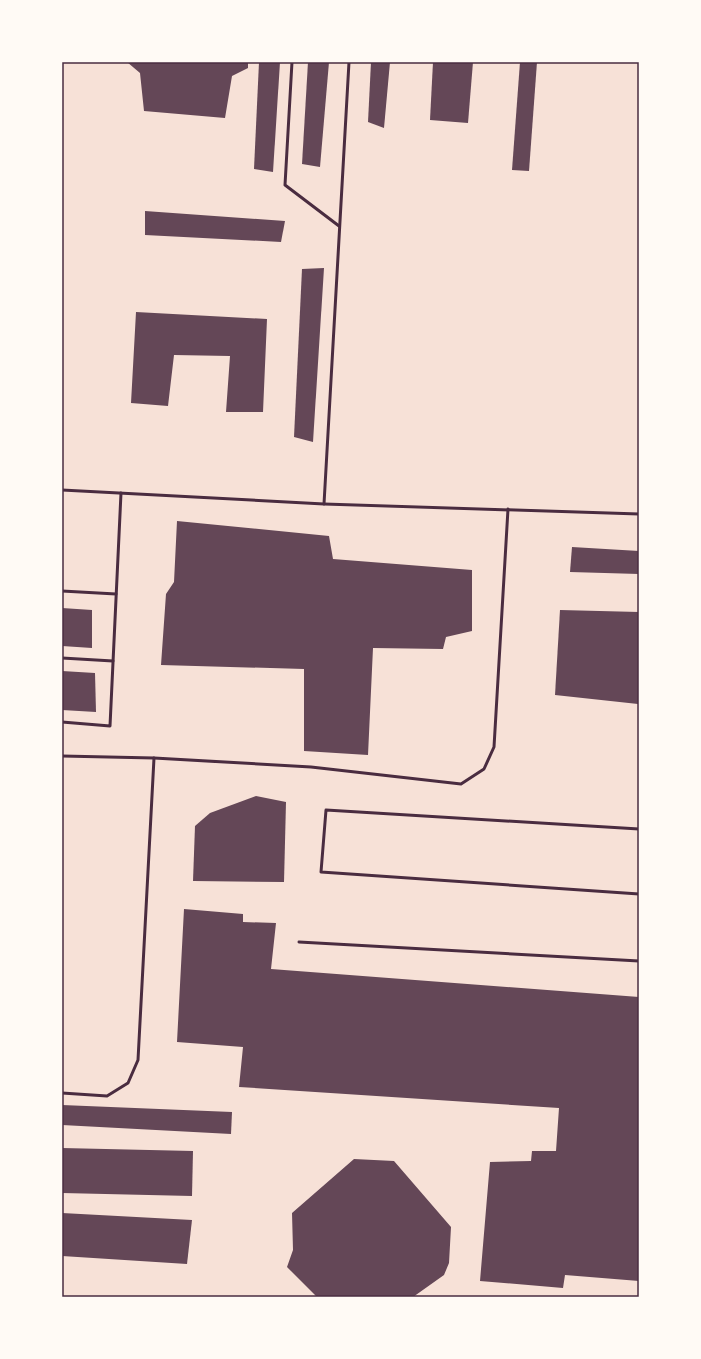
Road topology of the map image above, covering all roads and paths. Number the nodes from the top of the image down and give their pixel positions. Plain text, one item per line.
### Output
1 (292, 62) edge
2 (349, 62) edge
3 (339, 226) junction
4 (62, 490) edge
5 (121, 493) junction
6 (324, 504) junction
7 (508, 509) junction
8 (639, 514) edge
9 (62, 590) edge
10 (116, 594) junction
11 (62, 658) edge
12 (113, 661) junction
13 (62, 722) edge
14 (62, 756) edge
15 (154, 758) junction
16 (639, 828) edge
17 (639, 894) edge
18 (300, 942) dead end
19 (639, 961) edge
20 (62, 1093) edge

1 - 3 lane
2 - 3 lane
3 - 6 lane
4 - 5 lane
5 - 6 lane
5 - 10 lane
6 - 7 lane
7 - 8 lane
7 - 15 lane
9 - 10 lane
10 - 12 lane
11 - 12 lane
12 - 13 lane
14 - 15 lane
15 - 20 lane
16 - 17 lane
18 - 19 lane

